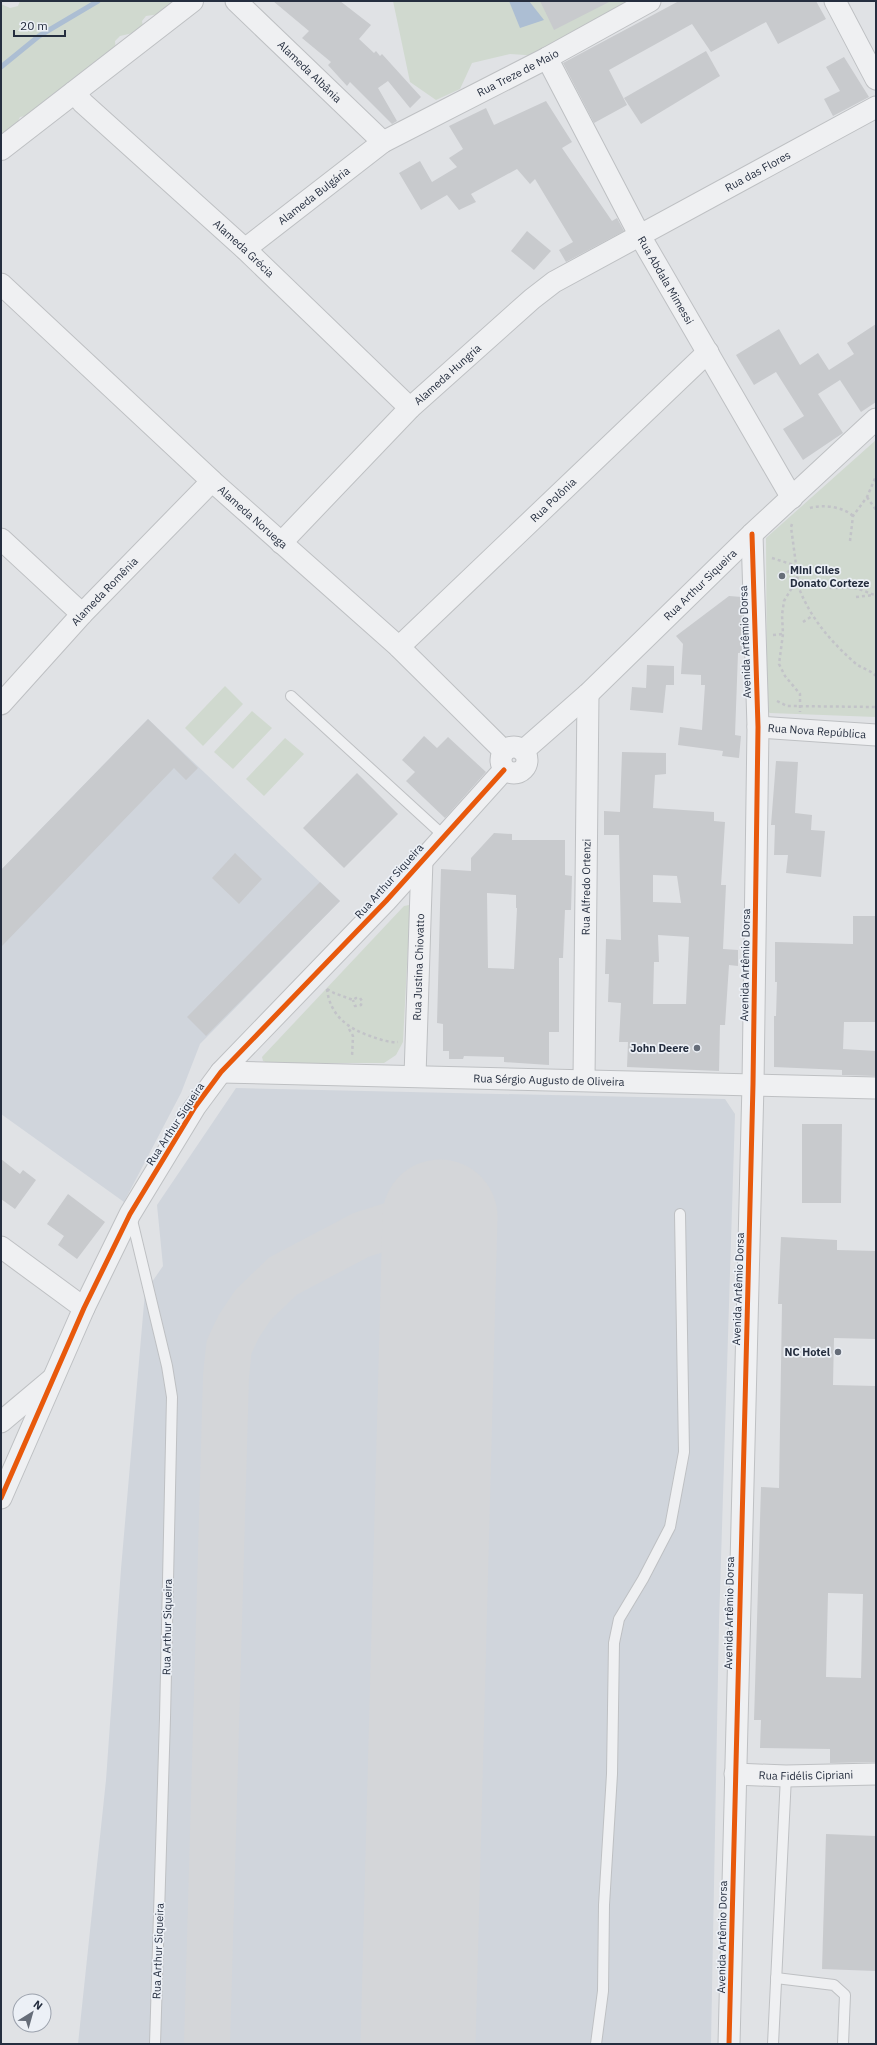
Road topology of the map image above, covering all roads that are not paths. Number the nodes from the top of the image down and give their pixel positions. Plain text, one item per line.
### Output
1 (192, 1) edge
2 (236, 1) edge
3 (650, 1) edge
4 (835, 1) edge
5 (547, 58) junction
6 (876, 79) edge
7 (74, 92) junction
8 (876, 107) edge
9 (383, 142) junction
10 (1, 149) edge
11 (640, 236) junction
12 (245, 249) junction
13 (1, 284) edge
14 (708, 352) junction
15 (410, 408) junction
16 (876, 419) edge
17 (212, 481) junction
18 (798, 509) junction
19 (752, 534) junction
20 (1, 539) edge
21 (280, 544) junction
22 (82, 614) junction
23 (399, 647) junction
24 (588, 694) junction
25 (291, 696) dead end
26 (1, 704) edge
27 (758, 727) junction
28 (876, 735) edge
29 (511, 757) junction
30 (444, 836) junction
31 (422, 859) junction
32 (221, 1072) junction
33 (415, 1076) junction
34 (584, 1080) junction
35 (753, 1084) junction
36 (876, 1088) edge
37 (130, 1214) junction
38 (680, 1214) dead end
39 (1, 1247) edge
40 (84, 1308) junction
41 (55, 1377) junction
42 (1, 1422) edge
43 (1, 1498) edge
44 (735, 1774) junction
45 (876, 1774) edge
46 (786, 1776) junction
47 (776, 1978) junction
48 (155, 2044) edge
49 (596, 2044) edge
50 (729, 2044) edge
51 (773, 2044) edge
52 (843, 2044) edge

1 - 7 street
2 - 9 street, Alameda Albânia
3 - 5 street, Rua Treze de Maio
4 - 6 street
5 - 9 street, Rua Treze de Maio
5 - 11 street, Rua Abdala Mimessi
7 - 10 street
7 - 12 street, Alameda Grécia
8 - 11 street, Rua das Flores
9 - 12 street, Alameda Bulgária
11 - 14 street, Rua Abdala Mimessi
11 - 15 street, Alameda Hungria
12 - 15 street, Alameda Grécia
13 - 17 street, Alameda Noruega
14 - 18 street, Rua Abdala Mimessi
14 - 23 street, Rua Polônia
15 - 21 street, Alameda Hungria
16 - 18 street, Rua Arthur Siqueira
17 - 21 street, Alameda Noruega
17 - 22 street, Alameda Romênia
18 - 19 street, Rua Arthur Siqueira
19 - 24 street, Rua Arthur Siqueira
19 - 27 street, Avenida Artêmio Dorsa
20 - 22 street
21 - 23 street, Alameda Noruega
22 - 26 street, Alameda Romênia
23 - 29 street, Alameda Noruega
24 - 29 street, Rua Arthur Siqueira
24 - 34 street, Rua Alfredo Ortenzi
25 - 30 lane
27 - 28 street, Rua Nova República
27 - 35 street, Avenida Artêmio Dorsa
29 - 30 street, Rua Arthur Siqueira
30 - 31 street, Rua Arthur Siqueira
31 - 32 street, Rua Arthur Siqueira
31 - 33 street, Rua Justina Chiovatto
32 - 33 street, Rua Sérgio Augusto de Oliveira
32 - 37 street, Rua Arthur Siqueira
33 - 34 street, Rua Sérgio Augusto de Oliveira
34 - 35 street, Rua Sérgio Augusto de Oliveira
35 - 36 street, Rua Sérgio Augusto de Oliveira
35 - 44 street, Avenida Artêmio Dorsa
37 - 40 street, Rua Arthur Siqueira
37 - 48 lane, Rua Arthur Siqueira
38 - 49 lane
39 - 40 street
40 - 41 street, Rua Arthur Siqueira
41 - 42 street
41 - 43 street, Rua Arthur Siqueira
44 - 46 street, Rua Fidélis Cipriani
44 - 50 street, Avenida Artêmio Dorsa
45 - 46 street, Rua Fidélis Cipriani
46 - 47 lane
47 - 51 lane
47 - 52 lane

